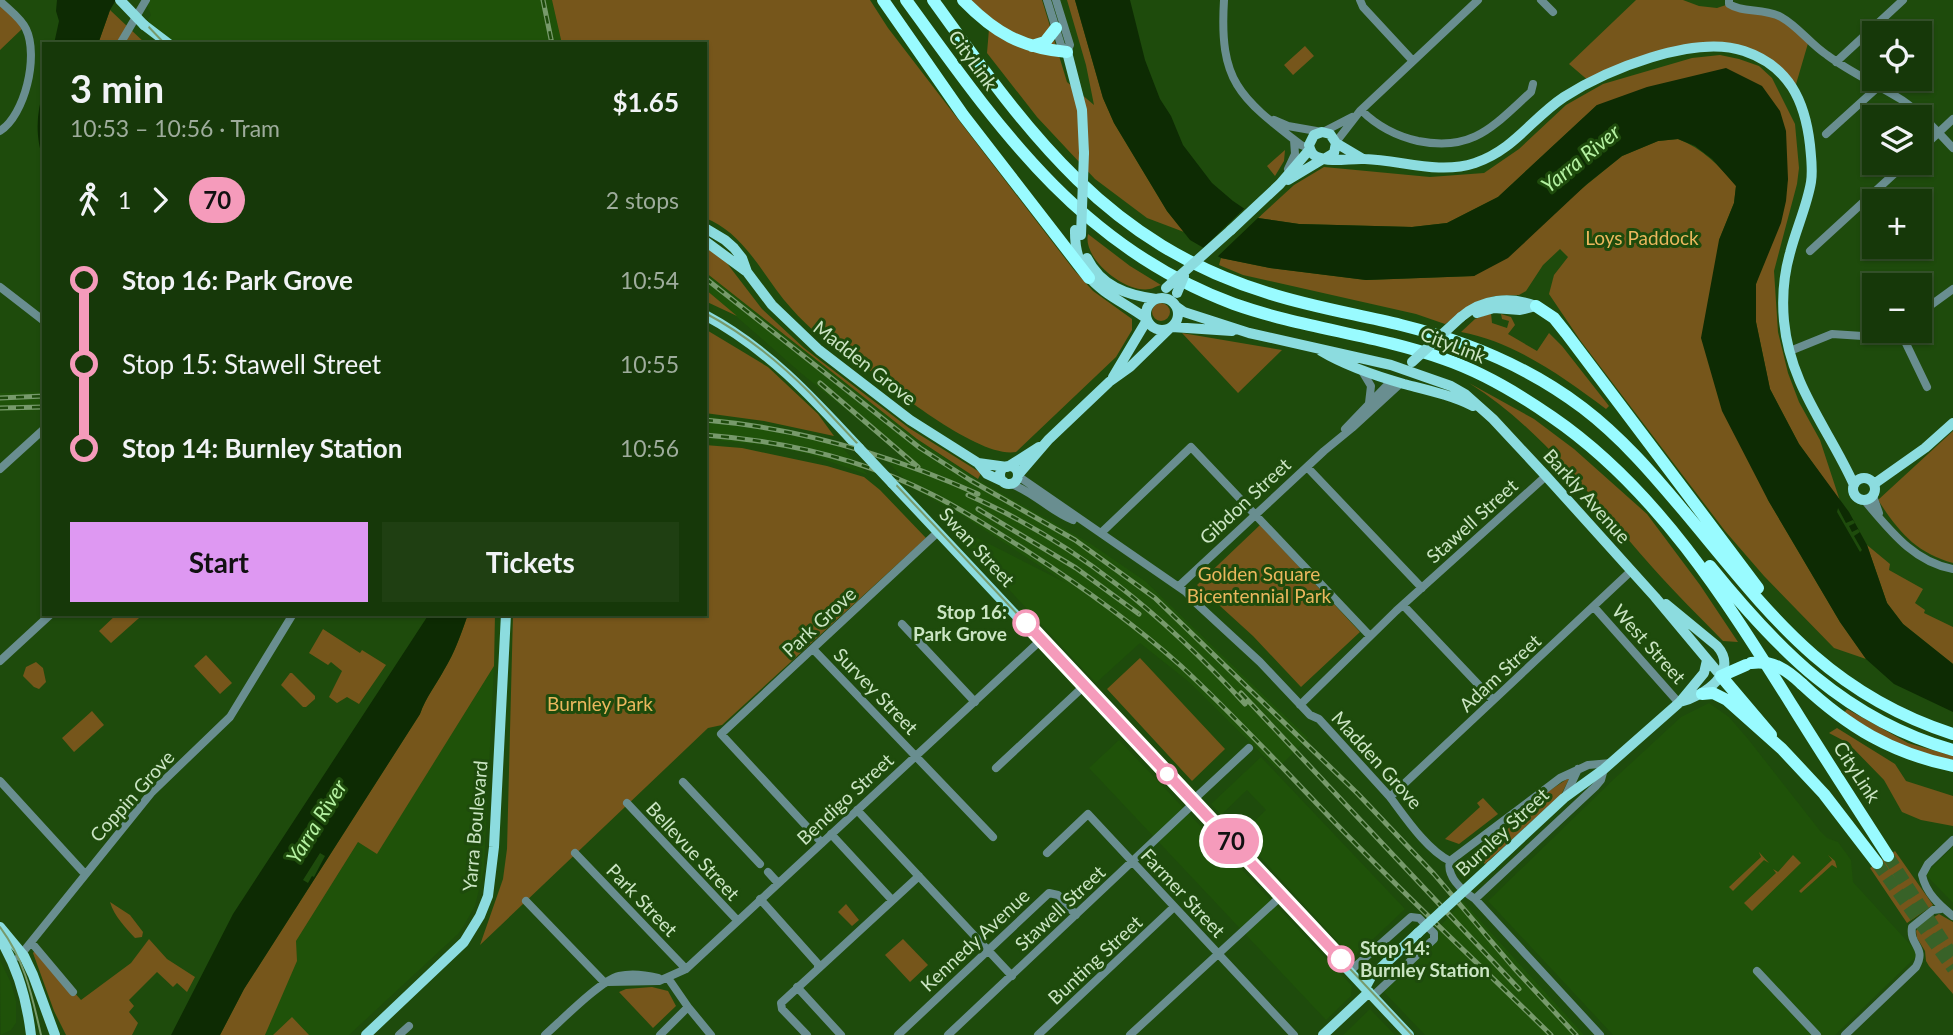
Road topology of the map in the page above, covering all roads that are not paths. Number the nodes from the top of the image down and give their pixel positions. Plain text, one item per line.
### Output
1 (120, 0) edge
2 (146, 0) edge
3 (883, 0) edge
4 (906, 0) edge
5 (933, 0) edge
6 (963, 0) edge
7 (1047, 0) edge
8 (1056, 0) edge
9 (1224, 0) edge
10 (1360, 0) edge
11 (1478, 0) edge
12 (1541, 0) edge
13 (1903, 0) edge
14 (0, 1) edge
15 (1729, 2) edge
16 (1553, 12) dead end
17 (144, 25) junction
18 (1056, 28) junction
19 (121, 42) edge
20 (156, 42) edge
21 (166, 42) edge
22 (1028, 46) junction
23 (1067, 52) junction
24 (1413, 61) junction
25 (1836, 62) junction
26 (1862, 77) edge
27 (1533, 84) dead end
28 (1874, 91) edge
29 (1885, 91) edge
30 (1361, 111) junction
31 (1265, 116) junction
32 (1953, 120) edge
33 (0, 131) edge
34 (1322, 132) junction
35 (1939, 133) junction
36 (1826, 134) dead end
37 (1932, 139) edge
38 (1294, 140) junction
39 (1336, 142) junction
40 (1310, 148) junction
41 (1953, 148) edge
42 (1324, 159) junction
43 (1363, 159) junction
44 (1893, 175) edge
45 (1274, 189) junction
46 (707, 229) edge
47 (1078, 233) junction
48 (707, 242) edge
49 (1810, 251) dead end
50 (747, 272) junction
51 (1090, 278) junction
52 (0, 287) edge
53 (1953, 289) edge
54 (1171, 291) junction
55 (1156, 299) junction
56 (1932, 304) edge
57 (1536, 306) joint
58 (1177, 307) junction
59 (707, 316) edge
60 (42, 319) edge
61 (1147, 319) junction
62 (1171, 327) junction
63 (1249, 333) junction
64 (1862, 336) edge
65 (1906, 343) edge
66 (1319, 350) junction
67 (1790, 351) junction
68 (1447, 360) junction
69 (1412, 367) junction
70 (1361, 370) junction
71 (1109, 382) junction
72 (1397, 382) junction
73 (1927, 387) dead end
74 (1369, 403) junction
75 (1493, 419) junction
76 (1953, 422) edge
77 (42, 431) edge
78 (1334, 442) junction
79 (1307, 467) junction
80 (0, 469) edge
81 (1011, 475) junction
82 (1546, 476) junction
83 (1857, 482) junction
84 (1870, 493) junction
85 (1256, 515) junction
86 (938, 532) junction
87 (1101, 533) junction
88 (1953, 569) edge
89 (1631, 571) junction
90 (1179, 586) junction
91 (1422, 588) junction
92 (1655, 597) junction
93 (1403, 605) junction
94 (1594, 607) junction
95 (49, 616) edge
96 (292, 616) edge
97 (506, 616) edge
98 (902, 624) dead end
99 (1370, 636) junction
100 (1041, 640) junction
101 (1798, 643) junction
102 (813, 649) junction
103 (1707, 660) junction
104 (0, 661) edge
105 (1723, 670) junction
106 (1083, 687) junction
107 (1702, 694) junction
108 (1493, 700) junction
109 (975, 702) junction
110 (1680, 702) junction
111 (1300, 705) junction
112 (1953, 734) edge
113 (1249, 748) dead end
114 (1782, 749) junction
115 (1953, 750) edge
116 (915, 756) junction
117 (1608, 766) junction
118 (1953, 766) edge
119 (996, 768) dead end
120 (1579, 769) junction
121 (0, 781) edge
122 (683, 782) dead end
123 (1391, 797) junction
124 (1564, 798) junction
125 (627, 803) dead end
126 (1192, 803) junction
127 (857, 810) junction
128 (831, 834) junction
129 (993, 837) dead end
130 (1953, 840) edge
131 (822, 843) junction
132 (575, 853) dead end
133 (1047, 853) dead end
134 (1450, 861) junction
135 (1132, 862) junction
136 (760, 864) dead end
137 (768, 872) dead end
138 (85, 874) junction
139 (919, 876) junction
140 (778, 883) junction
141 (1280, 897) junction
142 (760, 899) junction
143 (892, 900) junction
144 (1475, 900) junction
145 (526, 901) dead end
146 (1174, 908) junction
147 (1941, 909) junction
148 (1076, 915) junction
149 (1953, 916) edge
150 (737, 920) junction
151 (0, 927) edge
152 (0, 939) edge
153 (31, 942) junction
154 (988, 950) junction
155 (22, 953) junction
156 (1218, 954) junction
157 (13, 963) junction
158 (818, 968) junction
159 (686, 969) junction
160 (1350, 971) junction
161 (1757, 971) dead end
162 (1012, 976) junction
163 (668, 978) junction
164 (606, 983) junction
165 (797, 987) junction
166 (73, 992) dead end
167 (1369, 992) junction
168 (688, 1007) junction
169 (409, 1026) dead end
170 (31, 1035) edge
171 (55, 1035) edge
172 (366, 1035) edge
173 (400, 1035) edge
174 (545, 1035) edge
175 (660, 1035) edge
176 (711, 1035) edge
177 (807, 1035) edge
178 (841, 1035) edge
179 (898, 1035) edge
180 (948, 1035) edge
181 (1038, 1035) edge
182 (1130, 1035) edge
183 (1294, 1035) edge
184 (1323, 1035) edge
185 (1409, 1035) edge
186 (1600, 1035) edge
187 (1817, 1035) edge
188 (1845, 1035) edge

1 - 17 main road, bridge
2 - 19 street
3 - 51 highway
4 - 68 highway, CityLink
5 - 101 highway, CityLink
6 - 22 highway
7 - 18 street
8 - 23 street
9 - 31 street
10 - 24 street
11 - 24 street
12 - 16 street
13 - 25 street
14 - 33 street
15 - 25 street
17 - 20 main road
17 - 21 main road
18 - 22 highway
18 - 23 street
22 - 23 highway
23 - 47 main road, bridge
24 - 30 street
25 - 26 street
27 - 30 street
28 - 36 street
29 - 35 street
30 - 34 street
30 - 39 street
31 - 34 street
31 - 38 street
32 - 35 street
34 - 39 main road
34 - 40 main road
35 - 37 street
35 - 41 street
38 - 40 street
38 - 45 street
39 - 42 main road
39 - 43 main road
40 - 42 main road
40 - 45 main road
42 - 43 main road
42 - 45 main road
43 - 67 main road
44 - 49 street
45 - 54 main road, bridge
46 - 50 main road, Madden Grove
47 - 51 main road
47 - 55 main road
48 - 50 main road, Madden Grove
50 - 81 main road, Madden Grove
51 - 61 main road
52 - 60 street
53 - 56 street
54 - 55 main road
54 - 58 main road
55 - 58 main road
55 - 61 main road
57 - 69 main road, Gibdon Street
57 - 101 highway
58 - 62 main road
58 - 63 main road
59 - 86 main road, Swan Street, bridge
61 - 62 main road
61 - 71 main road
62 - 63 main road
62 - 71 main road
63 - 66 main road
64 - 67 street
65 - 73 street
66 - 69 main road, Barkly Avenue
66 - 70 main road, Barkly Avenue
67 - 83 main road
68 - 114 highway, CityLink
68 - 115 highway
69 - 72 main road, Gibdon Street
69 - 75 main road, Barkly Avenue
70 - 72 main road, Barkly Avenue
70 - 74 street
71 - 81 main road
72 - 74 street, Gibdon Street
72 - 75 main road, Barkly Avenue
72 - 78 street, Gibdon Street
74 - 78 street, Gibdon Street
75 - 82 main road, Barkly Avenue
76 - 84 main road
77 - 80 street
78 - 79 street, Gibdon Street
79 - 85 street, Gibdon Street
79 - 91 street
81 - 87 street, Madden Grove
82 - 89 main road, Barkly Avenue
82 - 91 street, Stawell Street
83 - 84 main road
83 - 84 main road
84 - 88 street
85 - 87 street
85 - 90 street, Gibdon Street
85 - 99 street
86 - 100 main road, Swan Street
86 - 102 street, Park Grove
87 - 90 street, Madden Grove
89 - 92 main road, Barkly Avenue
89 - 94 street, Adam Street
90 - 111 street, Madden Grove
91 - 93 street, Stawell Street
92 - 103 main road, Barkly Avenue
92 - 105 main road, Barkly Avenue
93 - 99 street, Stawell Street
93 - 108 street
94 - 108 street, Adam Street
94 - 110 street, West Street
95 - 104 street
96 - 138 street, Coppin Grove
97 - 172 main road, Yarra Boulevard
98 - 109 street
99 - 111 street, Stawell Street
100 - 106 main road, Swan Street
100 - 109 street, Bendigo Street
101 - 112 highway, CityLink
102 - 116 street, Survey Street
102 - 131 street, Park Grove
103 - 105 main road
103 - 110 main road, Burnley Street
105 - 107 main road, Burnley Street
105 - 114 highway
105 - 118 highway, bridge
106 - 119 street
106 - 126 main road, Swan Street
107 - 110 main road, Burnley Street
107 - 114 highway
108 - 123 street, Adam Street
109 - 116 street, Bendigo Street
110 - 117 main road, Burnley Street
111 - 123 street, Madden Grove
113 - 126 street, Stawell Street
116 - 127 street, Bendigo Street
116 - 129 street, Survey Street
117 - 120 street, Burnley Street
117 - 124 main road, Burnley Street
117 - 144 street, Burnley Street
120 - 124 street
120 - 134 street, Burnley Street
121 - 138 street
122 - 136 street
123 - 134 street, Madden Grove
124 - 167 main road, Burnley Street, bridge
125 - 150 street, Bellevue Street
126 - 135 street, Stawell Street
126 - 141 main road, Swan Street
127 - 128 street, Bendigo Street
127 - 139 street
128 - 131 street, Bendigo Street
128 - 143 street
130 - 147 street
131 - 140 street, Bendigo Street
132 - 159 street, Park Street
133 - 135 street, Farmer Street
134 - 144 street, Madden Grove
135 - 146 street, Farmer Street
135 - 148 street, Stawell Street
137 - 140 street
138 - 153 street, Coppin Grove
139 - 143 street
139 - 154 street
140 - 142 street, Bendigo Street
141 - 156 street
141 - 160 main road, Swan Street
142 - 150 street, Bendigo Street
142 - 158 street
143 - 158 street
144 - 186 street, Madden Grove
145 - 164 street
146 - 156 street, Farmer Street
146 - 181 street, Bunting Street
147 - 149 street
147 - 188 street
148 - 154 street, Kennedy Avenue
148 - 162 street, Stawell Street
150 - 159 street, Bendigo Street
151 - 155 main road
152 - 157 main road
153 - 155 street, Coppin Grove
153 - 166 street
154 - 162 street
154 - 179 street, Kennedy Avenue
155 - 157 street, Coppin Grove
155 - 171 main road
156 - 182 street
156 - 183 street, Farmer Street
157 - 170 main road
158 - 165 street
159 - 163 street, Bendigo Street
160 - 167 main road, Swan Street
160 - 167 street, Burnley Street
161 - 187 street
162 - 180 street, Stawell Street
163 - 164 street, Bendigo Street
163 - 168 street
164 - 174 street
165 - 177 street
165 - 178 street
167 - 184 main road, Burnley Street
167 - 185 main road, Swan Street
168 - 175 street
168 - 176 street
169 - 173 street

